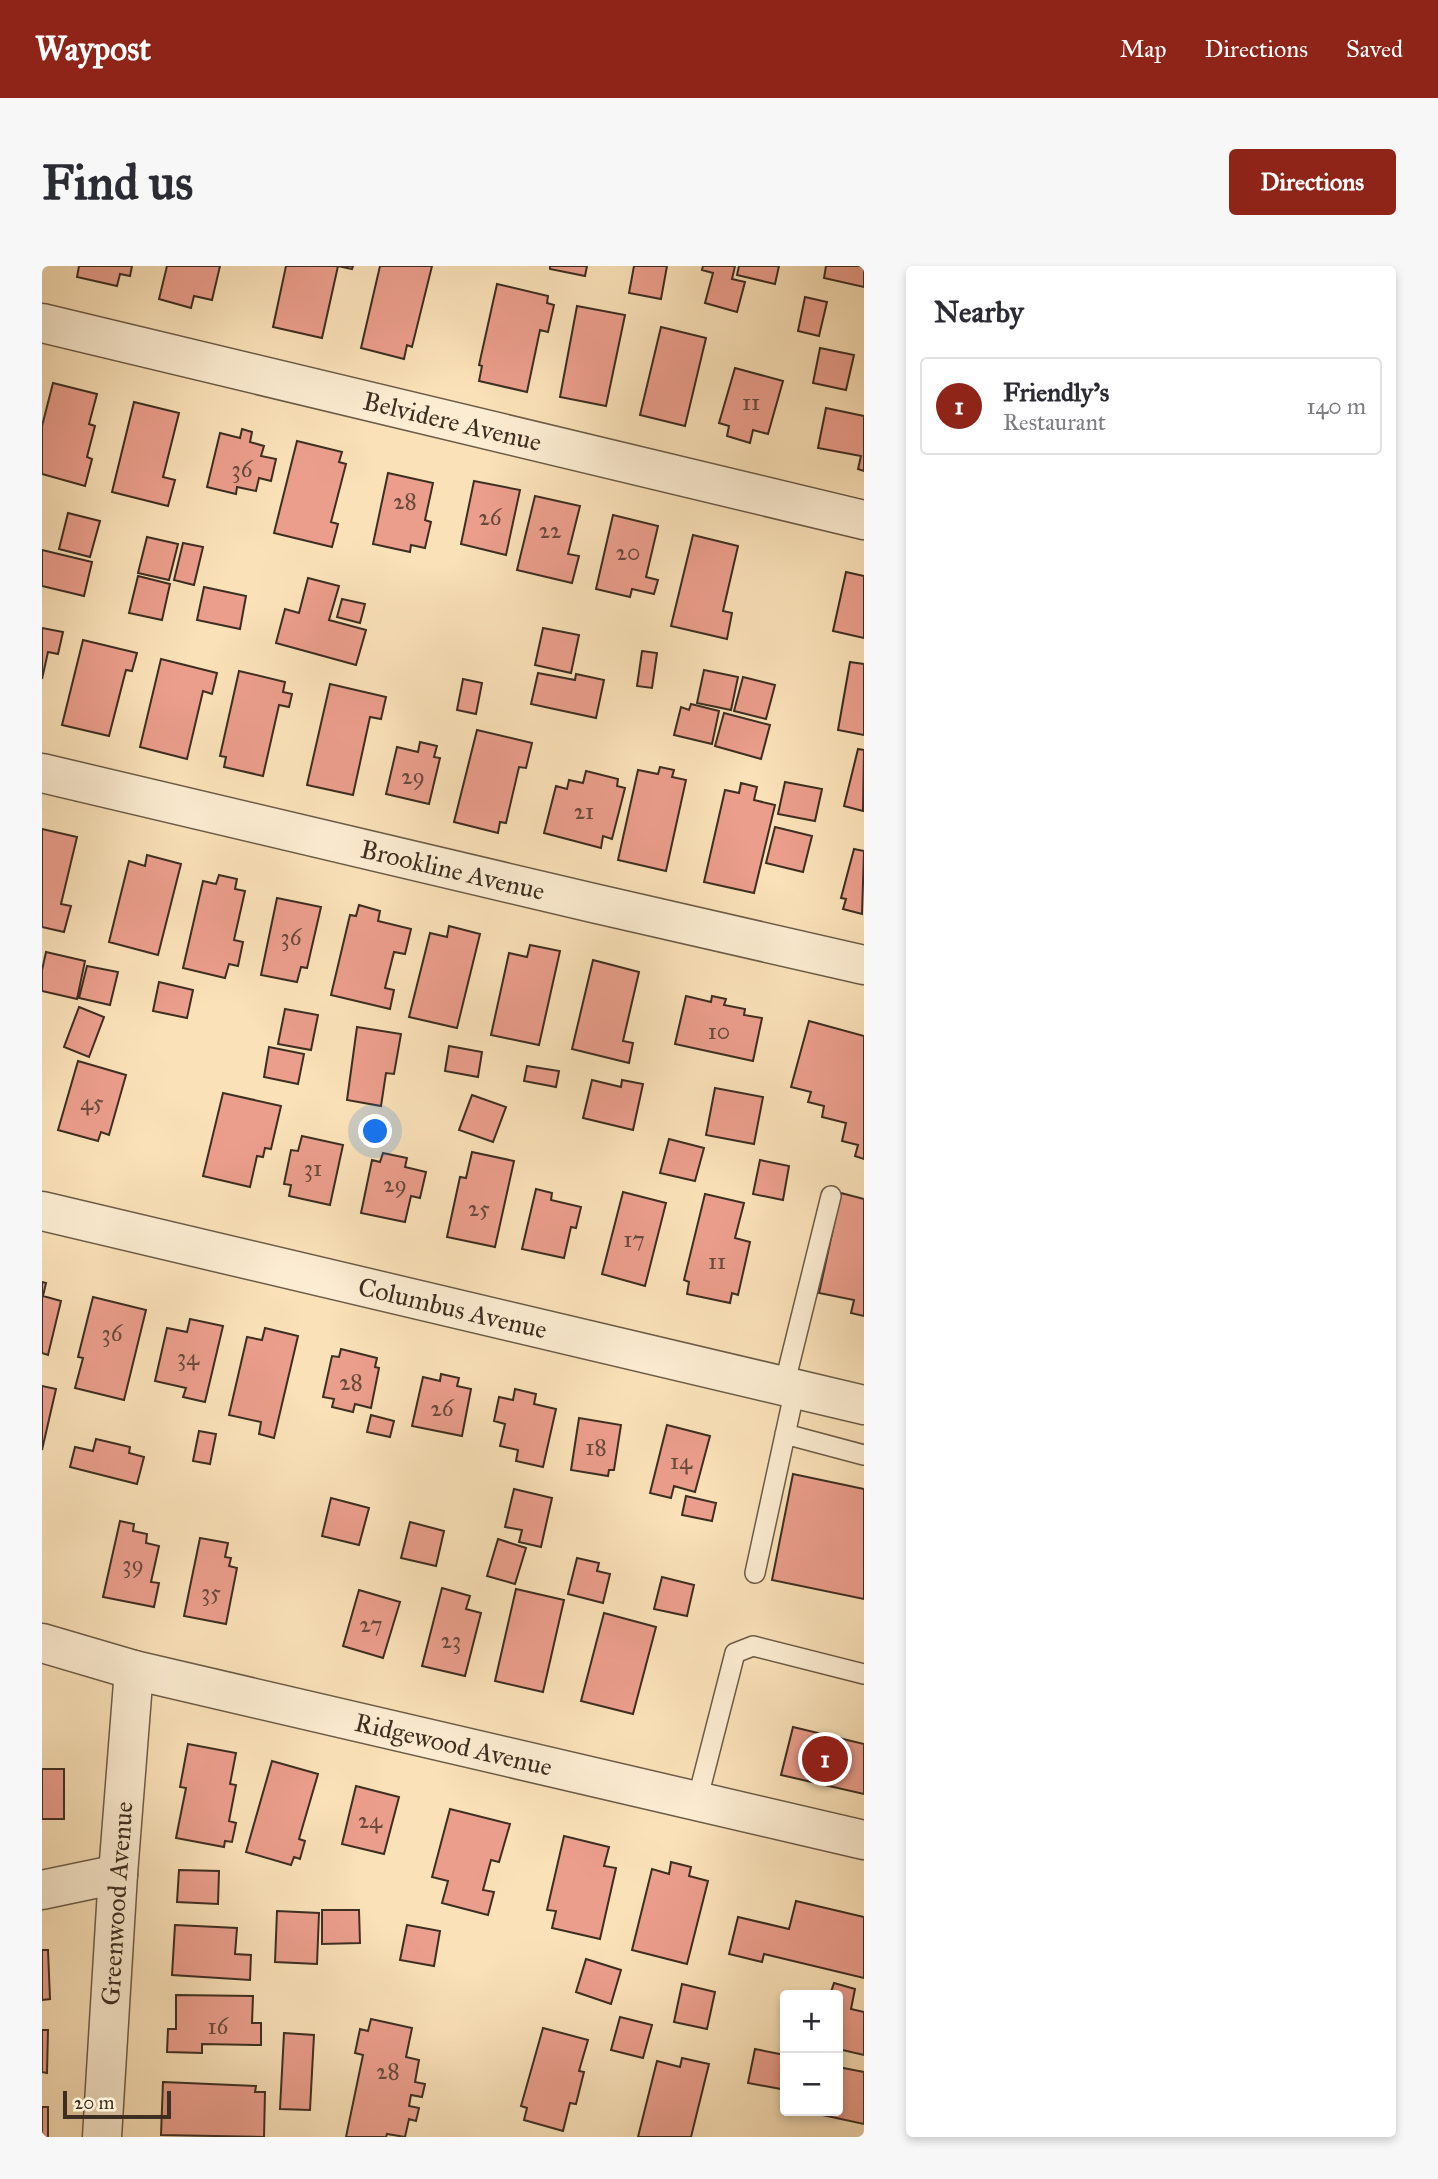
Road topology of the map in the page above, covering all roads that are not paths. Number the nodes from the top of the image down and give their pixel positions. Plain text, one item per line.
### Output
1 (42, 323) edge
2 (864, 520) edge
3 (42, 773) edge
4 (864, 965) edge
5 (831, 1196) dead end
6 (42, 1211) edge
7 (789, 1388) junction
8 (864, 1405) edge
9 (785, 1434) junction
10 (864, 1455) edge
11 (755, 1573) dead end
12 (42, 1643) edge
13 (134, 1670) junction
14 (864, 1674) edge
15 (697, 1801) junction
16 (864, 1840) edge
17 (118, 1874) junction
18 (42, 1890) edge
19 (102, 2137) edge

1 - 2 street, Belvidere Avenue
3 - 4 street, Brookline Avenue
5 - 7 lane
6 - 7 street, Columbus Avenue
7 - 8 street, Columbus Avenue
7 - 9 lane
9 - 10 lane
9 - 11 lane
12 - 13 street, Ridgewood Avenue
13 - 15 street, Ridgewood Avenue
13 - 17 street, Greenwood Avenue
14 - 15 lane
15 - 16 street, Ridgewood Avenue
17 - 18 street
17 - 19 street, Greenwood Avenue

